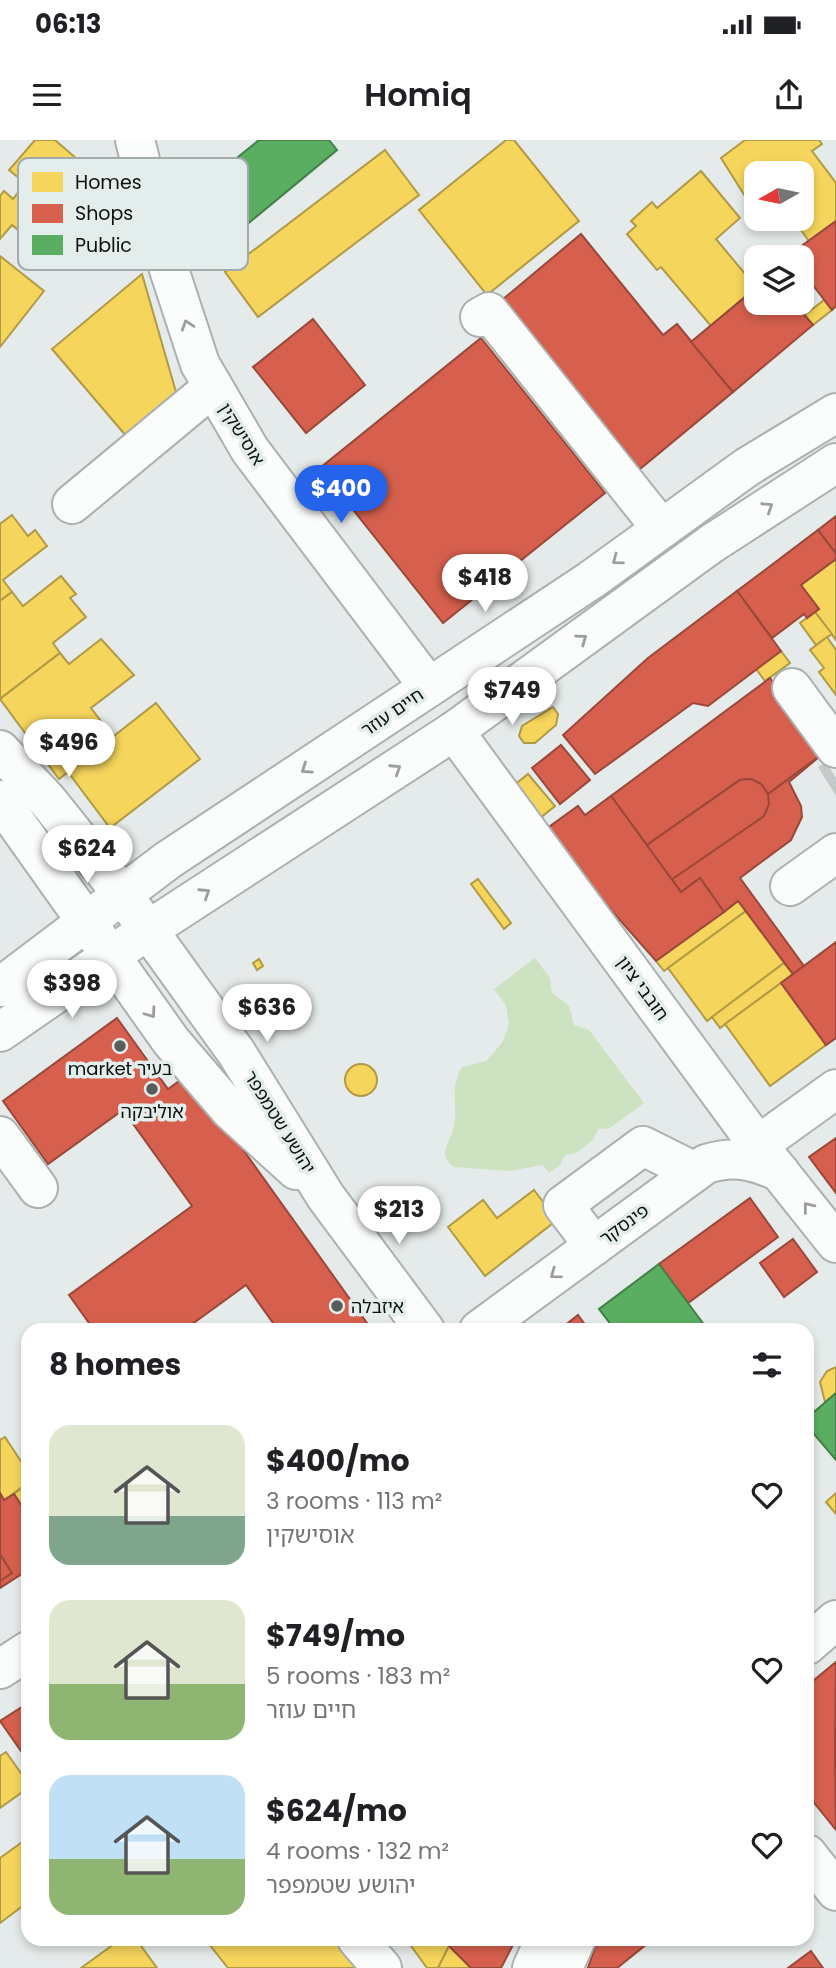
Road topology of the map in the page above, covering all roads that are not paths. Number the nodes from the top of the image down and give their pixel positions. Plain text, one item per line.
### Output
1 (135, 140) edge
2 (139, 158) edge
3 (169, 270) edge
4 (480, 317) dead end
5 (219, 398) junction
6 (836, 413) edge
7 (836, 463) edge
8 (78, 512) dead end
9 (661, 528) junction
10 (429, 687) junction
11 (792, 688) dead end
12 (454, 731) junction
13 (836, 748) edge
14 (0, 750) edge
15 (0, 800) edge
16 (90, 851) junction
17 (836, 853) edge
18 (168, 860) junction
19 (790, 886) dead end
20 (123, 895) junction
21 (86, 923) junction
22 (148, 930) junction
23 (111, 957) junction
24 (0, 987) edge
25 (0, 1032) edge
26 (836, 1090) edge
27 (0, 1136) edge
28 (769, 1159) junction
29 (695, 1172) junction
30 (38, 1188) dead end
31 (326, 1197) junction
32 (836, 1243) edge
33 (594, 1246) junction
34 (420, 1323) edge
35 (489, 1323) edge
36 (836, 1620) edge
37 (814, 1639) edge
38 (21, 1656) edge
39 (0, 1669) edge
40 (814, 1863) edge
41 (836, 1891) edge
42 (363, 1946) edge
43 (542, 1946) edge
44 (573, 1946) edge
45 (382, 1968) edge
46 (532, 1968) edge
47 (563, 1968) edge

2 -> 1 street, אוסישקין
5 -> 3 street, אוסישקין
4 - 9 street
5 - 8 street
5 - 10 street, אוסישקין
6 - 9 street, חיים עוזר
12 -> 7 street
9 -> 10 street, חיים עוזר
10 -> 18 street, חיים עוזר
11 - 13 street
22 -> 12 street
12 - 28 street, חובבי ציון
14 - 16 street, יהושע שטמפפר
15 - 21 street, יהושע שטמפפר
16 - 18 street
16 - 20 street, יהושע שטמפפר
17 - 19 street
18 - 20 street, חיים עוזר
20 - 21 street, חיים עוזר
20 - 22 street, יהושע שטמפפר
21 - 23 street, יהושע שטמפפר
21 - 24 street, חיים עוזר
22 - 23 street
22 - 31 street, יהושע שטמפפר
23 - 25 street
23 -> 31 street, יהושע שטמפפר
26 - 28 street
27 - 30 street
28 - 29 street, פינסקר
32 -> 28 street, חובבי ציון
29 - 33 street, פינסקר
29 - 33 street
31 - 34 street, יהושע שטמפפר
33 -> 35 street, פינסקר
36 - 37 street
38 - 39 street
40 - 41 street
42 - 45 street
43 - 46 street
44 - 47 street

